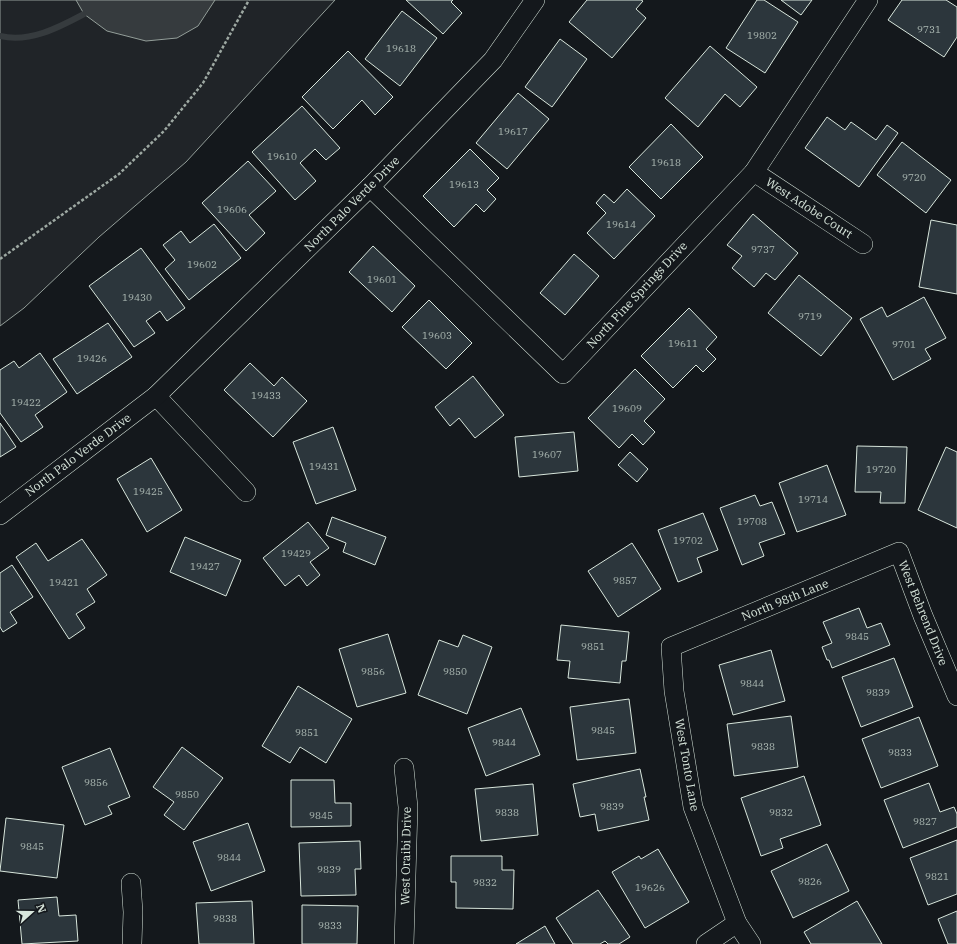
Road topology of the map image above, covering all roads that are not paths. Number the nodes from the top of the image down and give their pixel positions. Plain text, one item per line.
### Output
1 (534, 0) edge
2 (868, 0) edge
3 (754, 172) junction
4 (370, 187) junction
5 (863, 244) dead end
6 (156, 396) junction
7 (246, 492) dead end
8 (0, 515) edge
9 (899, 552) joint
10 (671, 647) joint
11 (957, 696) edge
12 (404, 768) dead end
13 (130, 883) dead end
14 (738, 923) junction
15 (132, 944) edge
16 (404, 944) edge
17 (706, 944) edge
18 (751, 944) edge

1 - 4 street, North Palo Verde Drive
2 - 3 street, North Pine Springs Drive
3 - 4 street, North Pine Springs Drive
3 - 5 street, West Adobe Court
4 - 6 street, North Palo Verde Drive
6 - 7 street
6 - 8 street, North Palo Verde Drive
9 - 10 street, North 98th Lane
9 - 11 street, West Behrend Drive
10 - 14 street, West Tonto Lane
12 - 16 street, West Oraibi Drive
13 - 15 street
14 - 17 street
14 - 18 street, West Tonto Lane

